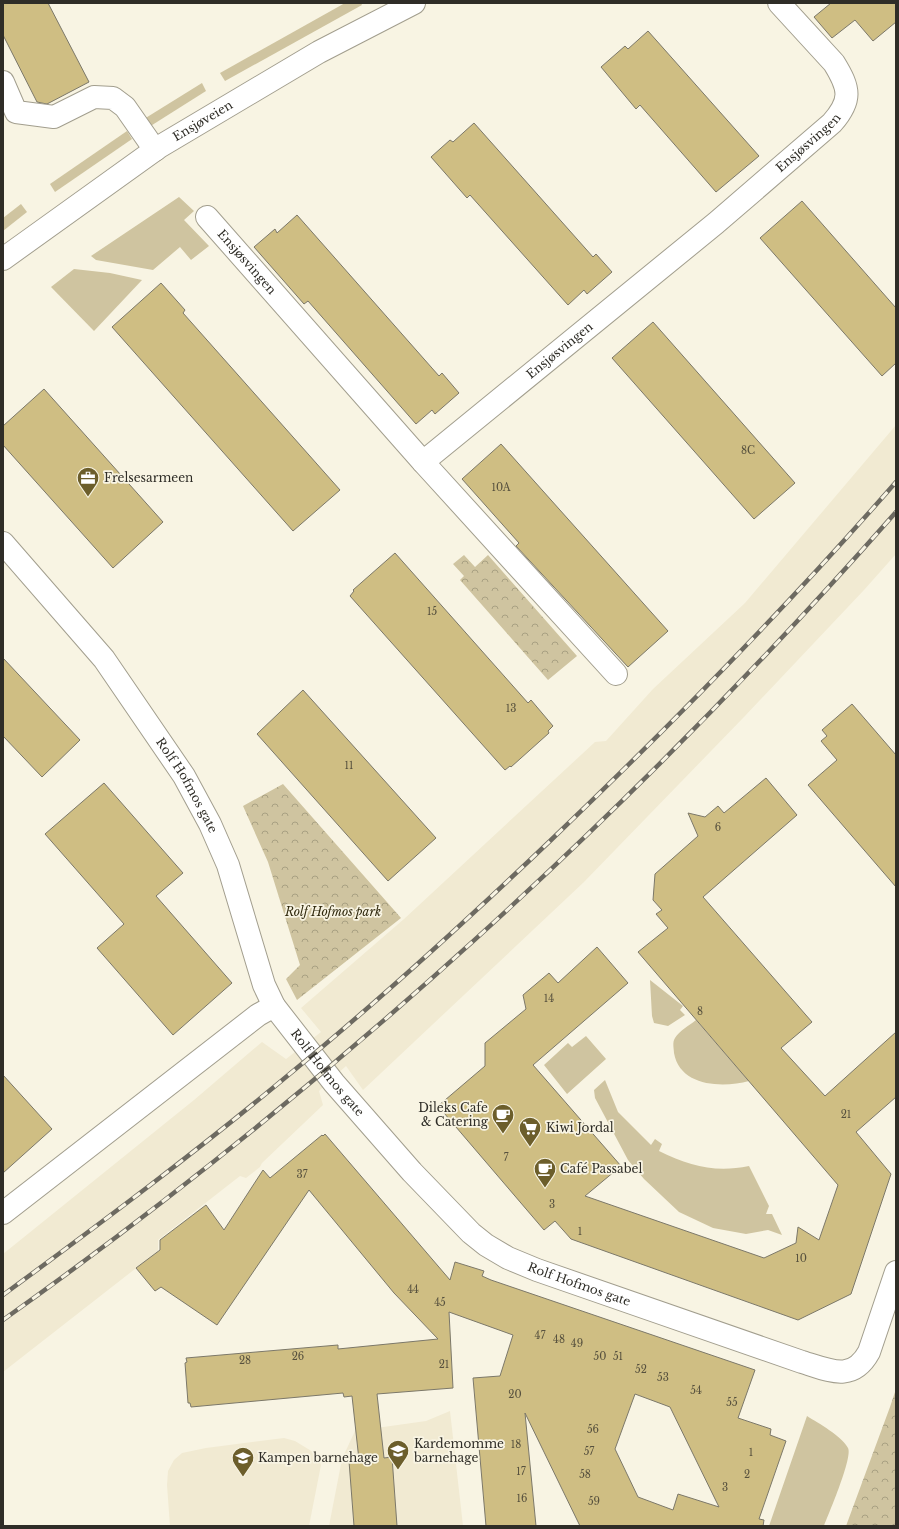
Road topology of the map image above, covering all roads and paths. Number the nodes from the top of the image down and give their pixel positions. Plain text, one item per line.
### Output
1 (414, 3) edge
2 (780, 3) edge
3 (3, 82) edge
4 (155, 150) junction
5 (207, 217) dead end
6 (3, 259) edge
7 (423, 462) junction
8 (3, 543) edge
9 (616, 674) dead end
10 (274, 1006) junction
11 (3, 1213) edge
12 (896, 1272) edge

1 - 4 street, Ensjøveien
2 - 7 street, Ensjøsvingen
3 - 4 street
4 - 6 street, Ensjøveien
5 - 7 street, Ensjøsvingen
7 - 9 street
8 - 10 street, Rolf Hofmos gate
10 - 11 street
10 - 12 street, Rolf Hofmos gate

